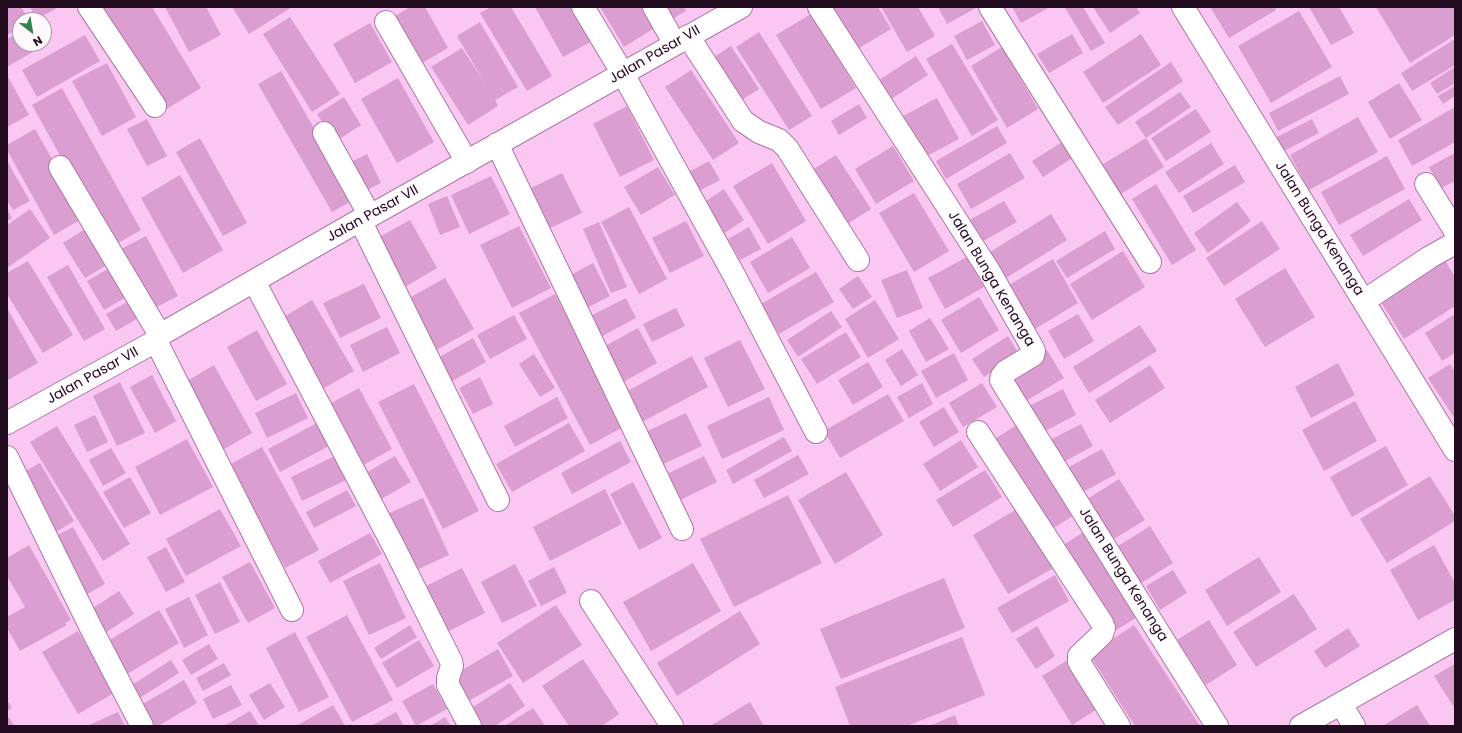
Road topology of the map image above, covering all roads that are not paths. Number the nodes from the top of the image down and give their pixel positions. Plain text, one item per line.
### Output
1 (89, 7) edge
2 (583, 7) edge
3 (654, 7) edge
4 (741, 7) edge
5 (819, 7) edge
6 (990, 7) edge
7 (1183, 7) edge
8 (386, 22) dead end
9 (682, 40) junction
10 (622, 74) junction
11 (155, 106) dead end
12 (324, 133) dead end
13 (497, 144) junction
14 (466, 162) junction
15 (60, 167) dead end
16 (1426, 184) dead end
17 (365, 218) junction
18 (1455, 231) edge
19 (1455, 243) edge
20 (858, 260) dead end
21 (1150, 262) dead end
22 (254, 282) junction
23 (1364, 301) junction
24 (158, 338) junction
25 (7, 423) edge
26 (816, 432) dead end
27 (978, 432) dead end
28 (1455, 450) edge
29 (7, 457) edge
30 (498, 500) dead end
31 (682, 529) dead end
32 (591, 601) dead end
33 (292, 610) dead end
34 (1455, 639) edge
35 (1341, 704) junction
36 (142, 726) edge
37 (470, 726) edge
38 (672, 726) edge
39 (1119, 726) edge
40 (1217, 726) edge
41 (1301, 726) edge
42 (1354, 726) edge

1 - 11 street
2 - 10 street
3 - 9 street
4 - 9 street, Jalan Pasar VII
5 - 40 street, Jalan Bunga Kenanga
6 - 21 street
7 - 23 street, Jalan Bunga Kenanga
8 - 14 street
9 - 10 street, Jalan Pasar VII
9 - 20 street
10 - 13 street, Jalan Pasar VII
10 - 26 street
12 - 17 street
13 - 14 street, Jalan Pasar VII
13 - 31 street
14 - 17 street, Jalan Pasar VII
15 - 24 street
16 - 18 street
17 - 22 street, Jalan Pasar VII
17 - 30 street
19 - 23 street
22 - 24 street, Jalan Pasar VII
22 - 37 street
23 - 28 street, Jalan Bunga Kenanga
24 - 25 street, Jalan Pasar VII
24 - 33 street
27 - 39 street
29 - 36 street
32 - 38 street
34 - 35 street
35 - 41 street
35 - 42 street

